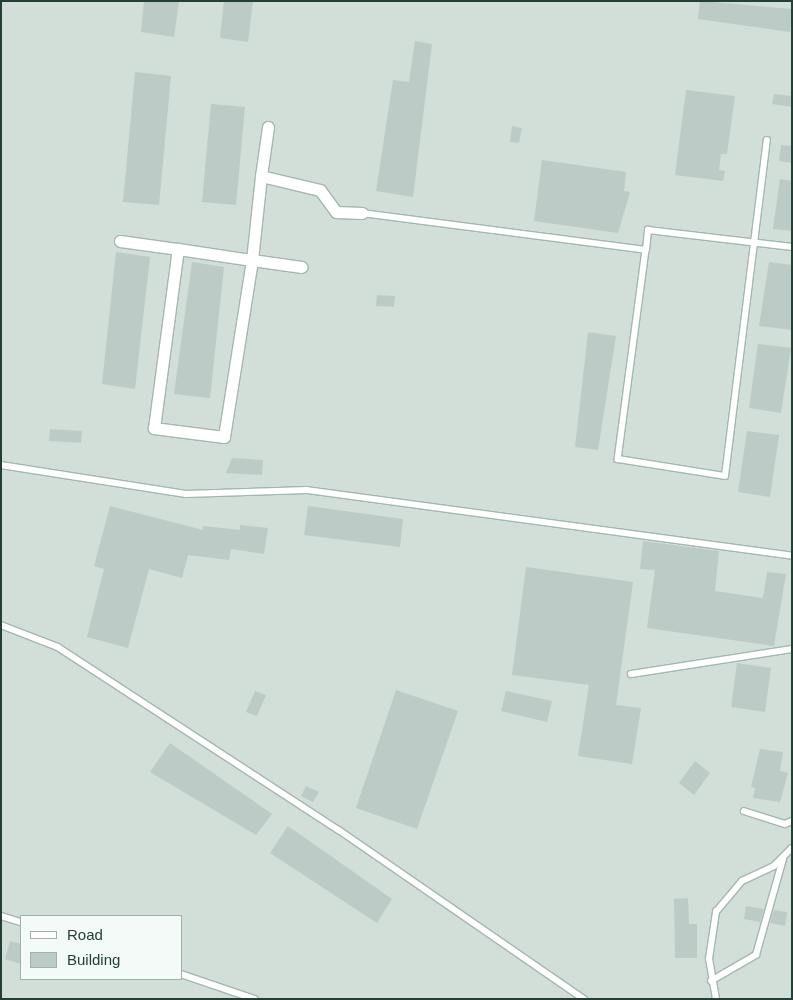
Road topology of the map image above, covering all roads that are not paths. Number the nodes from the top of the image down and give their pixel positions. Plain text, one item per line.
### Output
1 (268, 127) dead end
2 (767, 141) dead end
3 (261, 176) junction
4 (362, 213) joint
5 (120, 241) dead end
6 (755, 242) junction
7 (792, 247) edge
8 (178, 249) junction
9 (646, 250) junction
10 (252, 260) junction
11 (302, 267) dead end
12 (1, 465) edge
13 (792, 556) edge
14 (1, 625) edge
15 (792, 649) edge
16 (631, 674) dead end
17 (744, 811) dead end
18 (792, 821) edge
19 (792, 848) edge
20 (783, 859) junction
21 (1, 916) edge
22 (20, 922) edge
23 (182, 974) edge
24 (711, 981) junction
25 (255, 999) edge
26 (584, 999) edge
27 (716, 999) edge

1 - 3 street
2 - 6 lane
3 - 4 street
3 - 10 street
4 - 9 lane
5 - 8 street
6 - 7 lane
6 - 9 lane
6 - 9 lane
8 - 10 street
8 - 10 street
10 - 11 street
12 - 13 lane
14 - 26 lane
15 - 16 lane
17 - 18 lane
19 - 20 lane
20 - 24 lane
20 - 24 lane
21 - 22 lane
23 - 25 lane
24 - 27 lane

